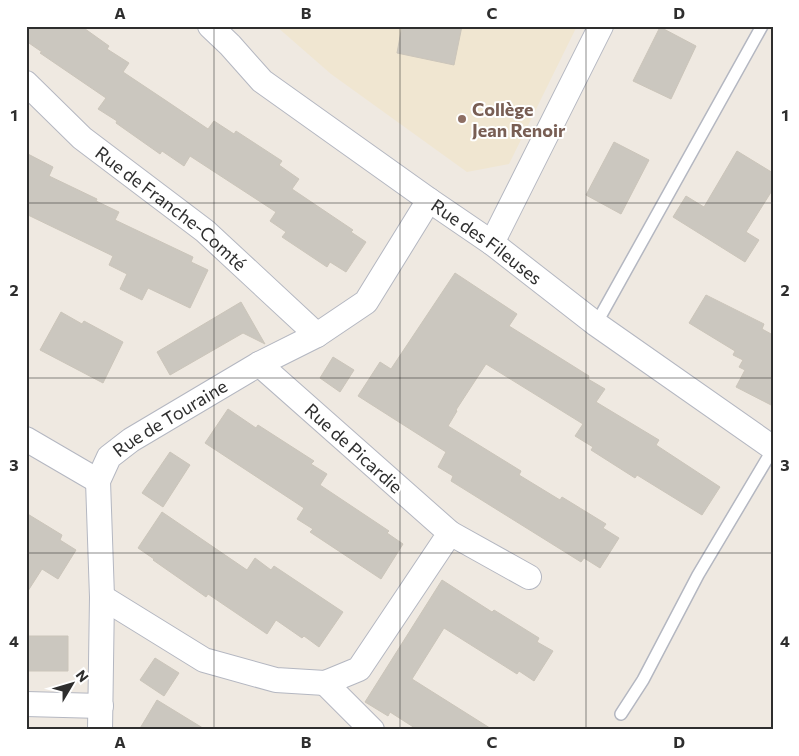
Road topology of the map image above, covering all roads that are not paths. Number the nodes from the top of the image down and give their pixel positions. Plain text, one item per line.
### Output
1 (210, 26) edge
2 (601, 26) edge
3 (762, 26) edge
4 (26, 83) edge
5 (429, 200) junction
6 (492, 243) junction
7 (596, 324) junction
8 (317, 335) junction
9 (259, 364) junction
10 (26, 439) edge
11 (773, 449) edge
12 (98, 481) junction
13 (450, 533) junction
14 (529, 577) dead end
15 (102, 597) junction
16 (325, 683) junction
17 (26, 704) edge
18 (101, 706) junction
19 (621, 714) dead end
20 (100, 730) edge
21 (372, 730) edge

1 - 5 street, Rue des Fileuses
2 - 6 street
3 - 7 lane
4 - 8 street, Rue de Franche-Comté
5 - 6 street, Rue des Fileuses
5 - 8 street, Rue de Touraine
6 - 7 street, Rue des Fileuses
7 - 11 street, Rue des Fileuses
8 - 9 street, Rue de Touraine
9 - 12 street, Rue de Touraine
9 - 13 street, Rue de Picardie
10 - 12 street
11 - 19 lane
12 - 15 street, Rue de Touraine
13 - 14 street, Rue de Picardie
13 - 16 street
15 - 16 street
15 - 18 street, Rue de Touraine
16 - 21 street
17 - 18 street
18 - 20 street, Rue de Touraine

